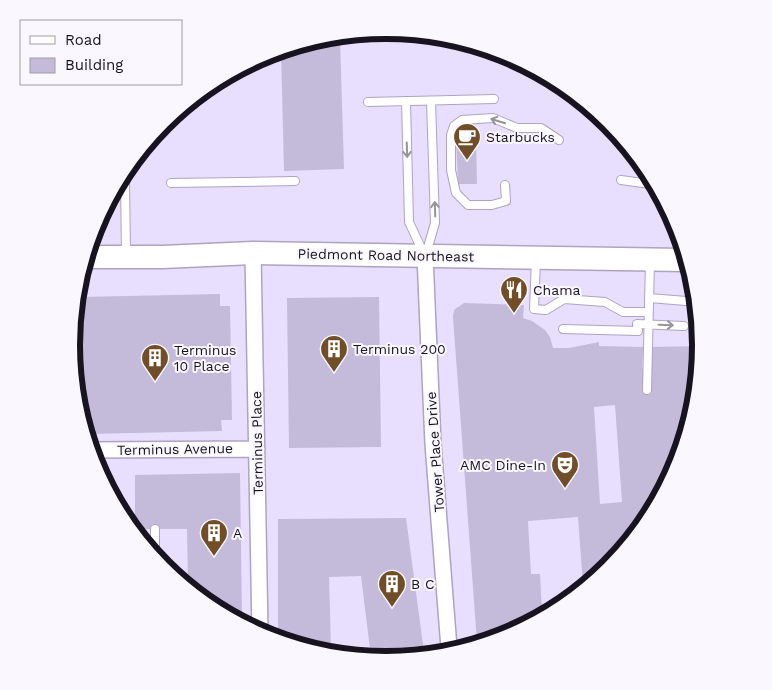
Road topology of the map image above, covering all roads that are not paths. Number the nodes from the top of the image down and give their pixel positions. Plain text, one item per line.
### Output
1 (494, 99) dead end
2 (431, 101) junction
3 (368, 102) dead end
4 (406, 102) junction
5 (559, 140) dead end
6 (621, 180) dead end
7 (295, 181) dead end
8 (171, 183) dead end
9 (646, 183) edge
10 (125, 185) edge
11 (505, 185) dead end
12 (253, 253) junction
13 (425, 256) junction
14 (93, 257) edge
15 (126, 257) junction
16 (537, 258) junction
17 (650, 259) junction
18 (680, 260) edge
19 (649, 298) junction
20 (686, 301) dead end
21 (648, 312) junction
22 (648, 324) junction
23 (684, 326) dead end
24 (563, 328) dead end
25 (646, 390) dead end
26 (258, 449) junction
27 (99, 450) edge
28 (155, 529) dead end
29 (156, 547) edge
30 (260, 624) edge
31 (448, 645) edge

1 - 2 lane
2 - 4 lane
13 -> 2 lane
3 - 4 lane
4 -> 13 lane
5 -> 11 lane
6 - 9 lane
7 - 8 lane
10 - 15 lane
12 - 13 main road, Piedmont Road Northeast
12 - 15 main road, Piedmont Road Northeast
12 - 26 street, Terminus Place
13 - 16 main road, Piedmont Road Northeast
13 - 31 street, Tower Place Drive
14 - 15 main road, Piedmont Road Northeast
16 - 17 main road, Piedmont Road Northeast
16 - 21 lane
17 - 18 main road, Piedmont Road Northeast
17 - 19 lane
19 - 20 lane
19 - 21 lane
21 - 22 lane
22 -> 23 lane
22 - 24 lane
22 - 25 lane
26 - 27 street, Terminus Avenue
26 - 30 street, Terminus Place
28 - 29 lane

